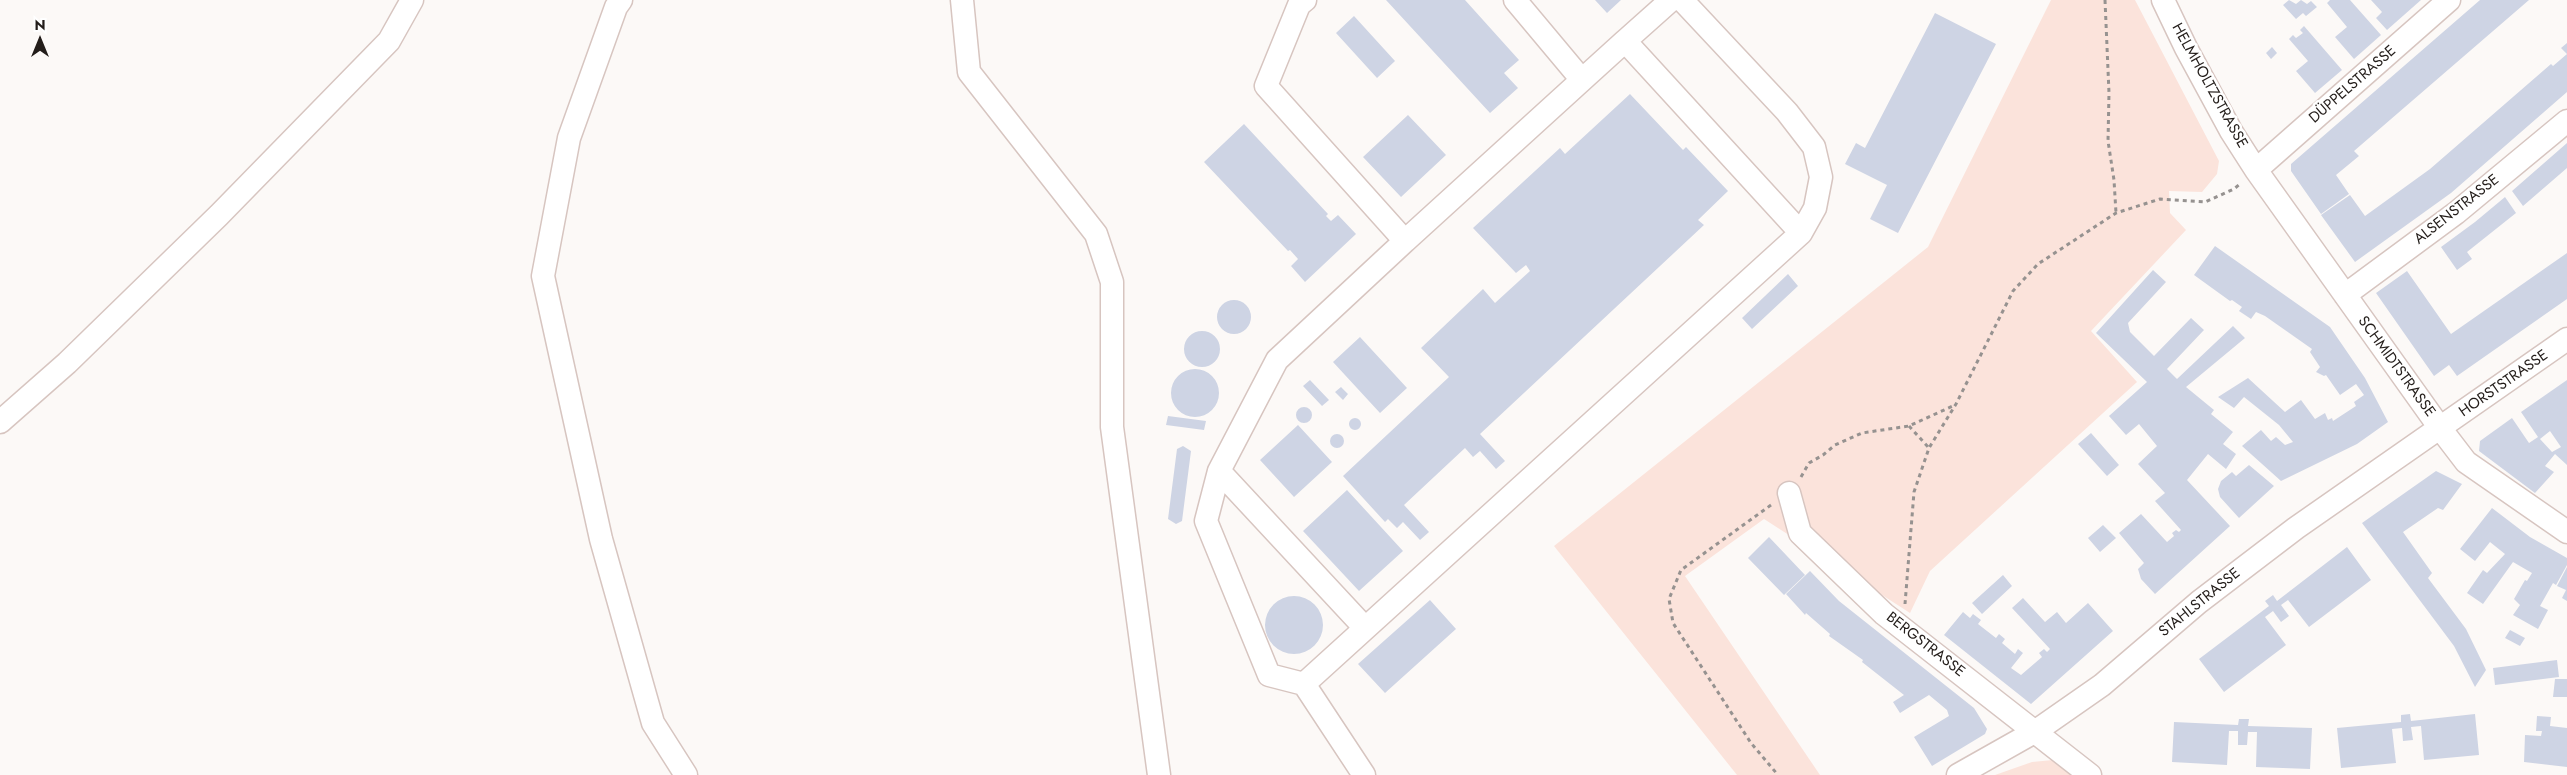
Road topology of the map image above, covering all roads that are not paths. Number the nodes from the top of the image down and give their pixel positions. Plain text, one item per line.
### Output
1 (412, 0) edge
2 (621, 0) edge
3 (962, 0) edge
4 (1305, 0) edge
5 (1515, 0) edge
6 (1670, 0) edge
7 (1682, 0) edge
8 (2163, 0) edge
9 (2449, 0) edge
10 (1624, 41) junction
11 (1582, 80) junction
12 (2567, 121) edge
13 (2256, 170) junction
14 (1801, 233) junction
15 (1405, 241) junction
16 (2345, 295) junction
17 (2567, 340) edge
18 (0, 422) edge
19 (2440, 428) junction
20 (1219, 470) junction
21 (1789, 493) road end
22 (2567, 532) edge
23 (1365, 628) junction
24 (1304, 684) junction
25 (2036, 731) junction
26 (686, 775) edge
27 (1159, 775) edge
28 (1364, 775) edge
29 (1958, 775) edge
30 (2090, 775) edge

1 - 18 street
2 - 26 street
3 - 27 street
4 - 15 street
5 - 11 street
6 - 10 street
7 - 14 street
8 - 13 street, HELMHOLTZSTRASSE
9 - 13 street, DÜPPELSTRASSE
10 - 11 street
10 - 14 street
11 - 15 street
12 - 16 street, ALSENSTRASSE
13 - 16 street, SCHMIDTSTRASSE
14 - 23 street
15 - 20 street
16 - 19 street, SCHMIDTSTRASSE
17 - 19 street, HORSTSTRASSE
19 - 22 street, SCHMIDTSTRASSE
19 - 25 street, STAHLSTRASSE
20 - 23 street
20 - 24 street
21 - 25 street, BERGSTRASSE
23 - 24 street
24 - 28 street
25 - 29 street, STAHLSTRASSE
25 - 30 street, BERGSTRASSE

